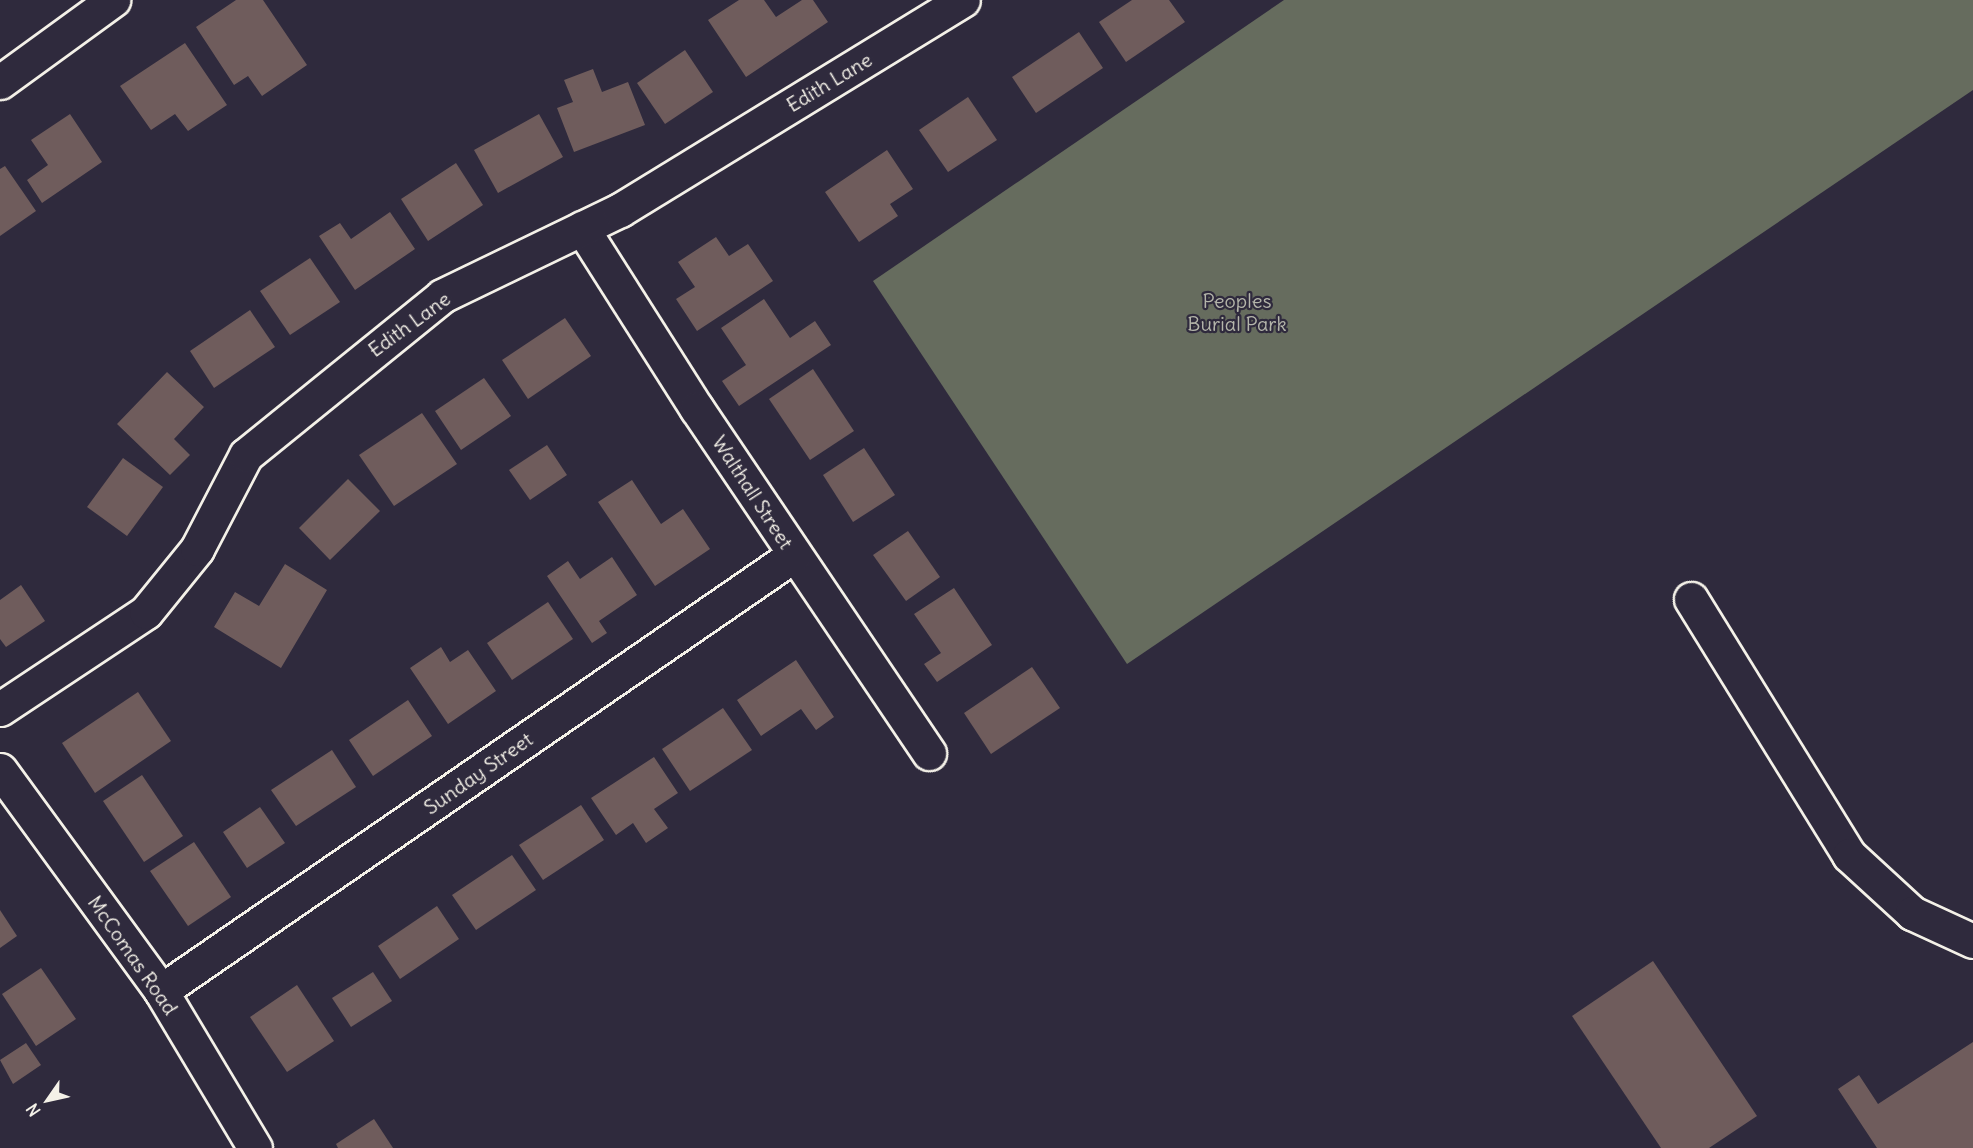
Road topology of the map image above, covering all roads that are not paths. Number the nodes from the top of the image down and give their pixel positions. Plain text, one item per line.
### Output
1 (113, 0) edge
2 (963, 0) edge
3 (0, 82) edge
4 (582, 228) junction
5 (794, 555) junction
6 (1691, 599) dead end
7 (0, 709) edge
8 (929, 753) dead end
9 (0, 770) edge
10 (1973, 941) edge
11 (161, 991) junction
12 (255, 1148) edge

1 - 3 street
2 - 4 street, Edith Lane
4 - 5 street, Walthall Street
4 - 7 street, Edith Lane
5 - 8 street, Walthall Street
5 - 11 street, Sunday Street
6 - 10 street
9 - 11 street, McComas Road
11 - 12 street, McComas Road

